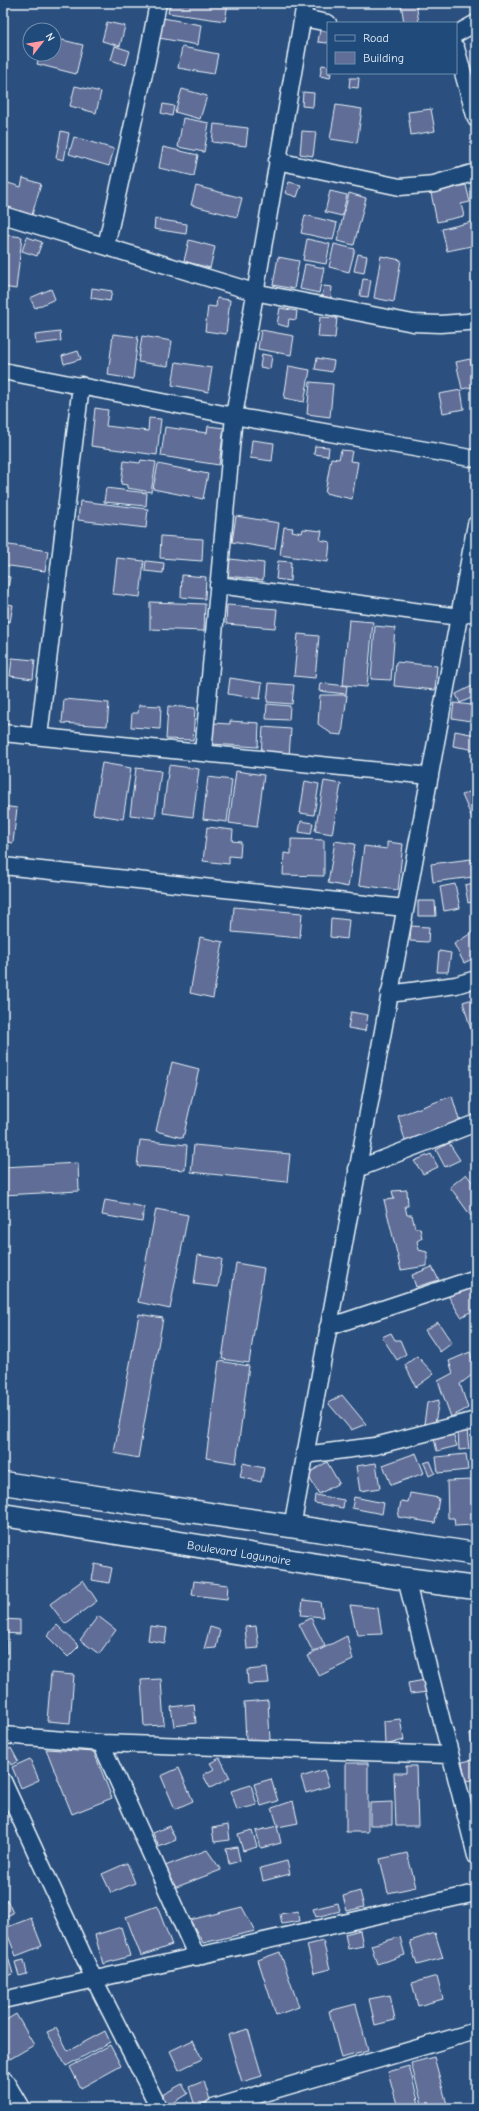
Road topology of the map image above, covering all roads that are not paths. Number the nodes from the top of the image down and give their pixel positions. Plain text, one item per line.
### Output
1 (158, 3) edge
2 (304, 10) edge
3 (327, 22) edge
4 (476, 23) edge
5 (457, 33) edge
6 (457, 52) edge
7 (476, 119) edge
8 (277, 161) junction
9 (476, 172) edge
10 (3, 215) edge
11 (106, 246) junction
12 (254, 292) junction
13 (476, 320) edge
14 (3, 372) edge
15 (81, 385) junction
16 (234, 416) junction
17 (476, 459) edge
18 (476, 524) edge
19 (218, 584) junction
20 (476, 610) edge
21 (459, 617) junction
22 (3, 733) edge
23 (39, 736) junction
24 (202, 753) junction
25 (430, 776) junction
26 (3, 866) edge
27 (406, 908) junction
28 (476, 979) edge
29 (389, 994) junction
30 (476, 1123) edge
31 (357, 1169) junction
32 (476, 1278) edge
33 (328, 1327) junction
34 (476, 1420) edge
35 (304, 1455) junction
36 (3, 1483) edge
37 (3, 1515) edge
38 (292, 1527) junction
39 (476, 1554) edge
40 (406, 1580) junction
41 (476, 1588) edge
42 (3, 1735) edge
43 (101, 1743) junction
44 (450, 1755) junction
45 (3, 1781) edge
46 (476, 1856) edge
47 (476, 1894) edge
48 (197, 1957) junction
49 (94, 1979) junction
50 (3, 2000) edge
51 (476, 2032) edge
52 (3, 2081) edge
53 (19, 2108) edge
54 (160, 2108) edge
55 (213, 2108) edge

1 - 11 street
2 - 3 street
2 - 8 street
4 - 5 street
6 - 7 street
8 - 9 street
8 - 12 street
10 - 11 street
11 - 12 street
12 - 13 street
12 - 16 street
14 - 15 street
15 - 16 street
15 - 23 street
16 - 17 street
16 - 19 street
18 - 21 street
19 - 21 street
19 - 24 street
20 - 21 street
21 - 25 street
22 - 23 street
23 - 24 street
24 - 25 street
25 - 27 street
26 - 27 street
27 - 29 street
28 - 29 street
29 - 31 street
30 - 31 street
31 - 33 street
32 - 33 street
33 - 35 street
34 - 35 street
35 - 38 street
36 - 38 main road
37 - 40 main road, Boulevard Lagunaire
38 - 39 main road
40 - 41 main road, Boulevard Lagunaire
40 - 44 street
42 - 43 street
43 - 44 street
43 - 48 street
44 - 46 street
45 - 49 street
47 - 48 street
48 - 49 street
49 - 50 street
49 - 54 street
51 - 55 street
52 - 53 street

